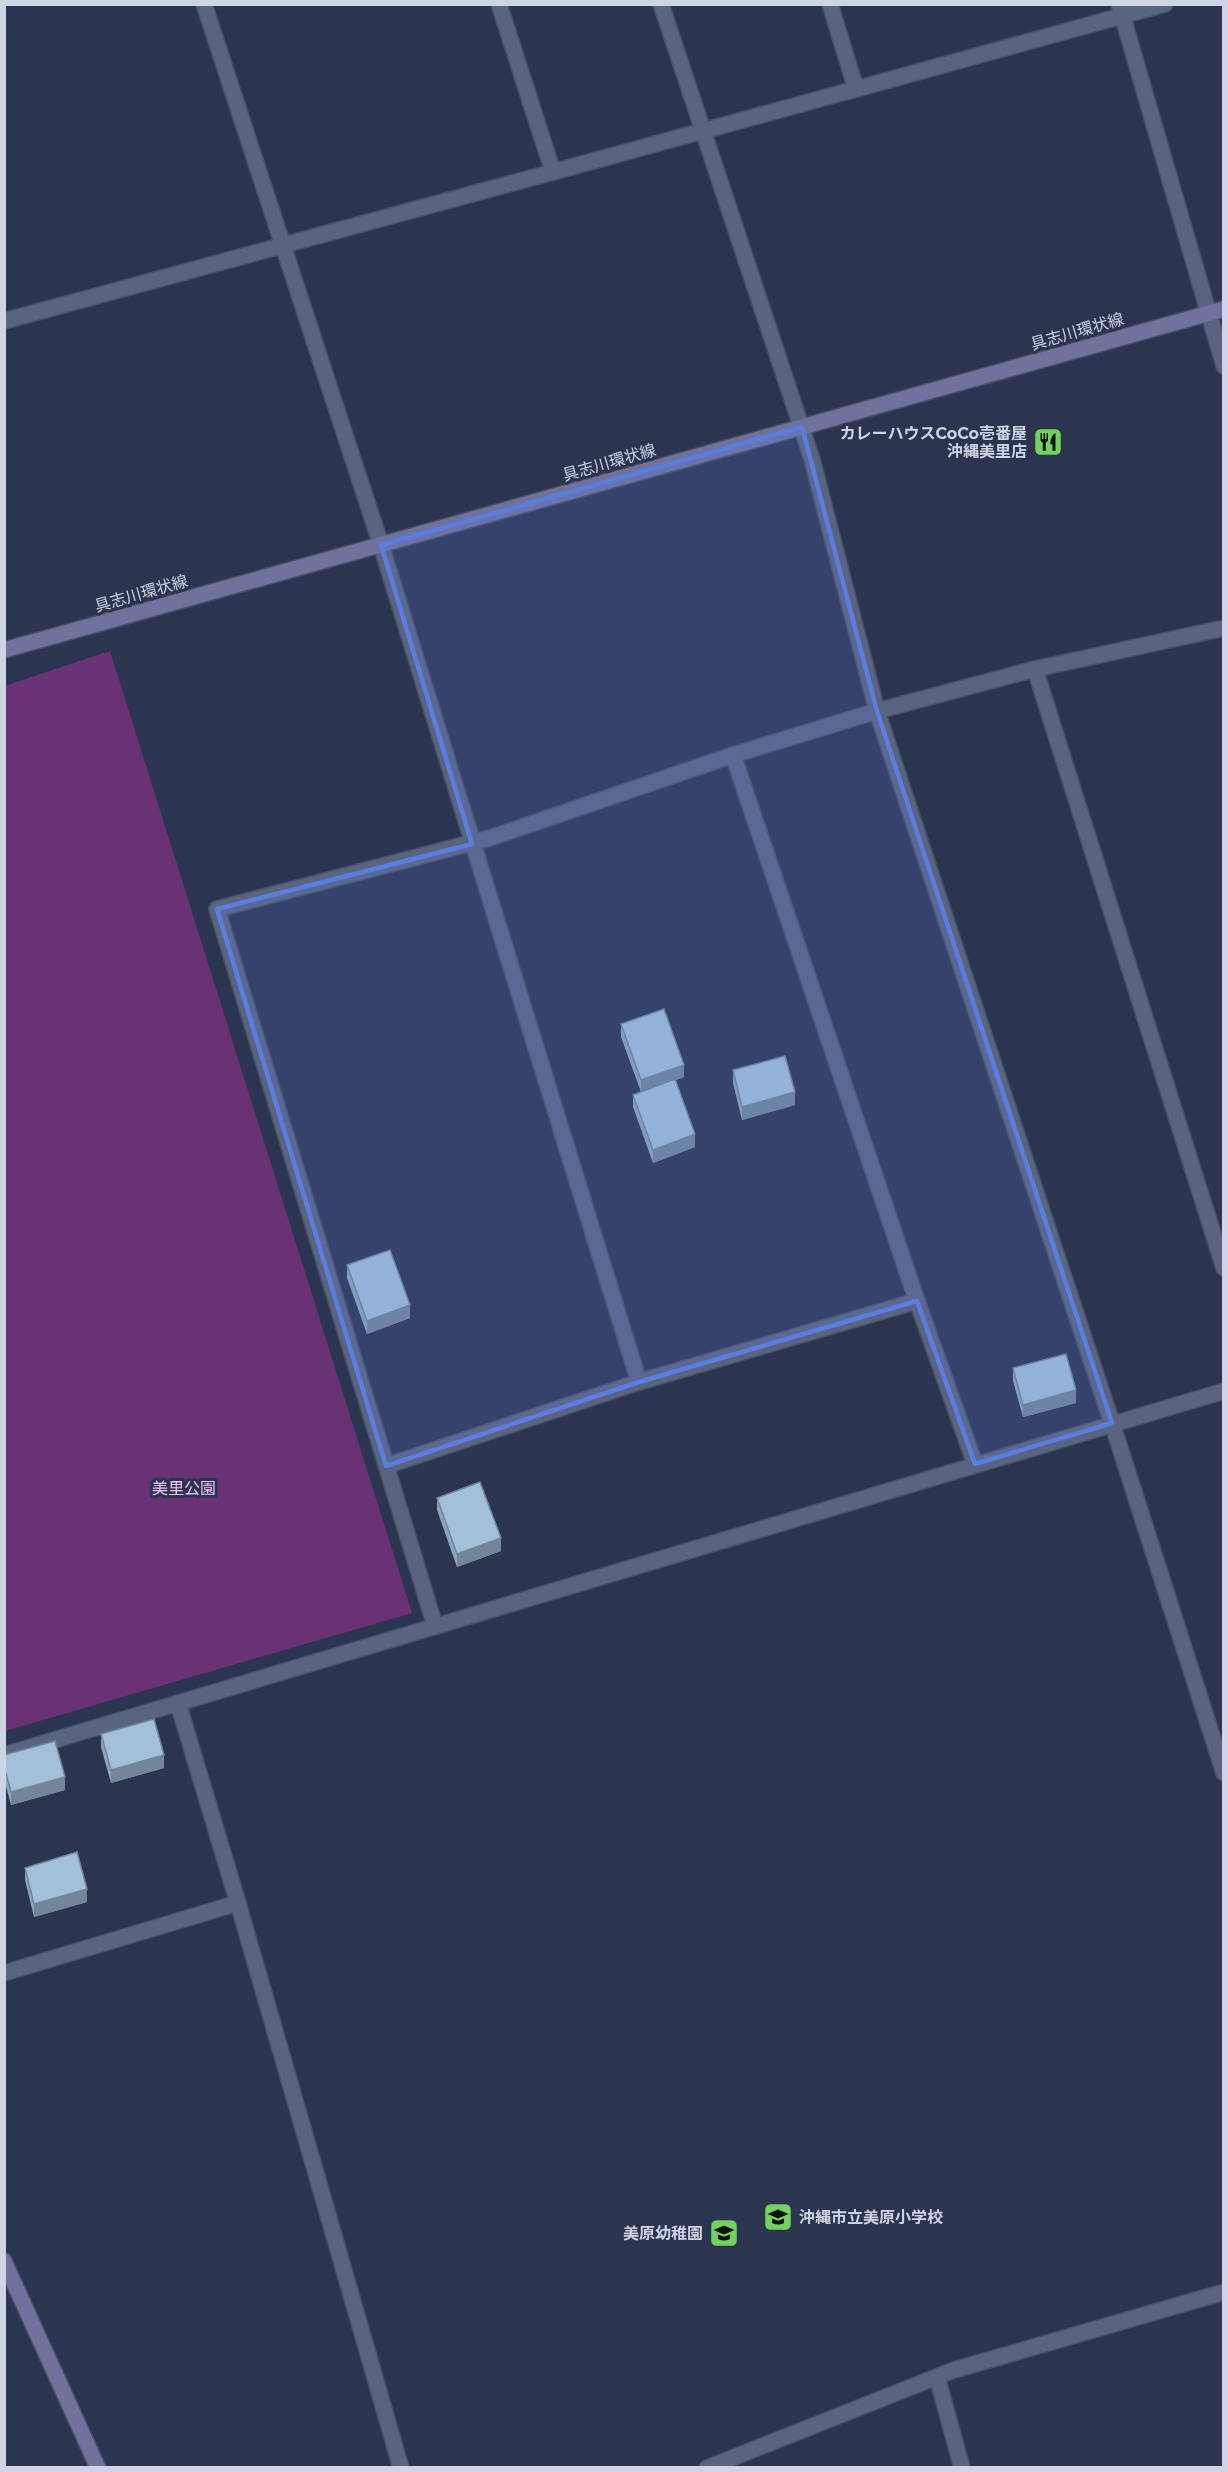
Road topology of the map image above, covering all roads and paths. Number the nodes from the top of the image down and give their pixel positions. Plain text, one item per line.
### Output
1 (204, 4) edge
2 (499, 4) edge
3 (661, 4) edge
4 (830, 4) edge
5 (1165, 4) edge
6 (1121, 10) edge
7 (856, 89) junction
8 (703, 131) junction
9 (553, 172) junction
10 (282, 245) junction
11 (1224, 309) edge
12 (1207, 313) junction
13 (4, 321) edge
14 (1224, 366) edge
15 (802, 427) junction
16 (381, 545) junction
17 (1224, 628) edge
18 (4, 650) edge
19 (1035, 669) junction
20 (877, 711) junction
21 (733, 755) junction
22 (472, 844) junction
23 (1224, 1268) edge
24 (917, 1301) junction
25 (639, 1382) junction
26 (1224, 1391) edge
27 (1112, 1423) junction
28 (975, 1464) junction
29 (386, 1466) junction
30 (435, 1626) junction
31 (178, 1703) junction
32 (4, 1755) edge
33 (1224, 1773) edge
34 (238, 1903) junction
35 (4, 1973) edge
36 (4, 2261) edge
37 (1224, 2292) edge
38 (937, 2377) junction
39 (98, 2468) edge
40 (401, 2468) edge
41 (707, 2468) edge
42 (962, 2468) edge

1 - 10 street
2 - 9 street
3 - 8 street
4 - 7 street
5 - 6 street
6 - 7 street
6 - 12 street
7 - 8 street
8 - 9 street
8 - 15 street
9 - 10 street
10 - 13 street
10 - 16 street
11 - 12 main road, 具志川環状線
12 - 14 street
12 - 15 main road, 具志川環状線
15 - 16 main road, 具志川環状線
15 - 20 street
16 - 18 main road, 具志川環状線
16 - 22 street
17 - 19 street
19 - 20 street
19 - 23 street
20 - 21 street
20 - 27 street
21 - 22 street
21 - 24 street
22 - 25 street
22 - 29 street
24 - 25 street
24 - 28 street
25 - 29 street
26 - 27 street
27 - 28 street
27 - 33 street
28 - 30 street
29 - 30 street
30 - 31 street
31 - 32 street
31 - 34 street
34 - 35 street
34 - 40 street
36 - 39 main road
37 - 38 street
38 - 41 street
38 - 42 street

